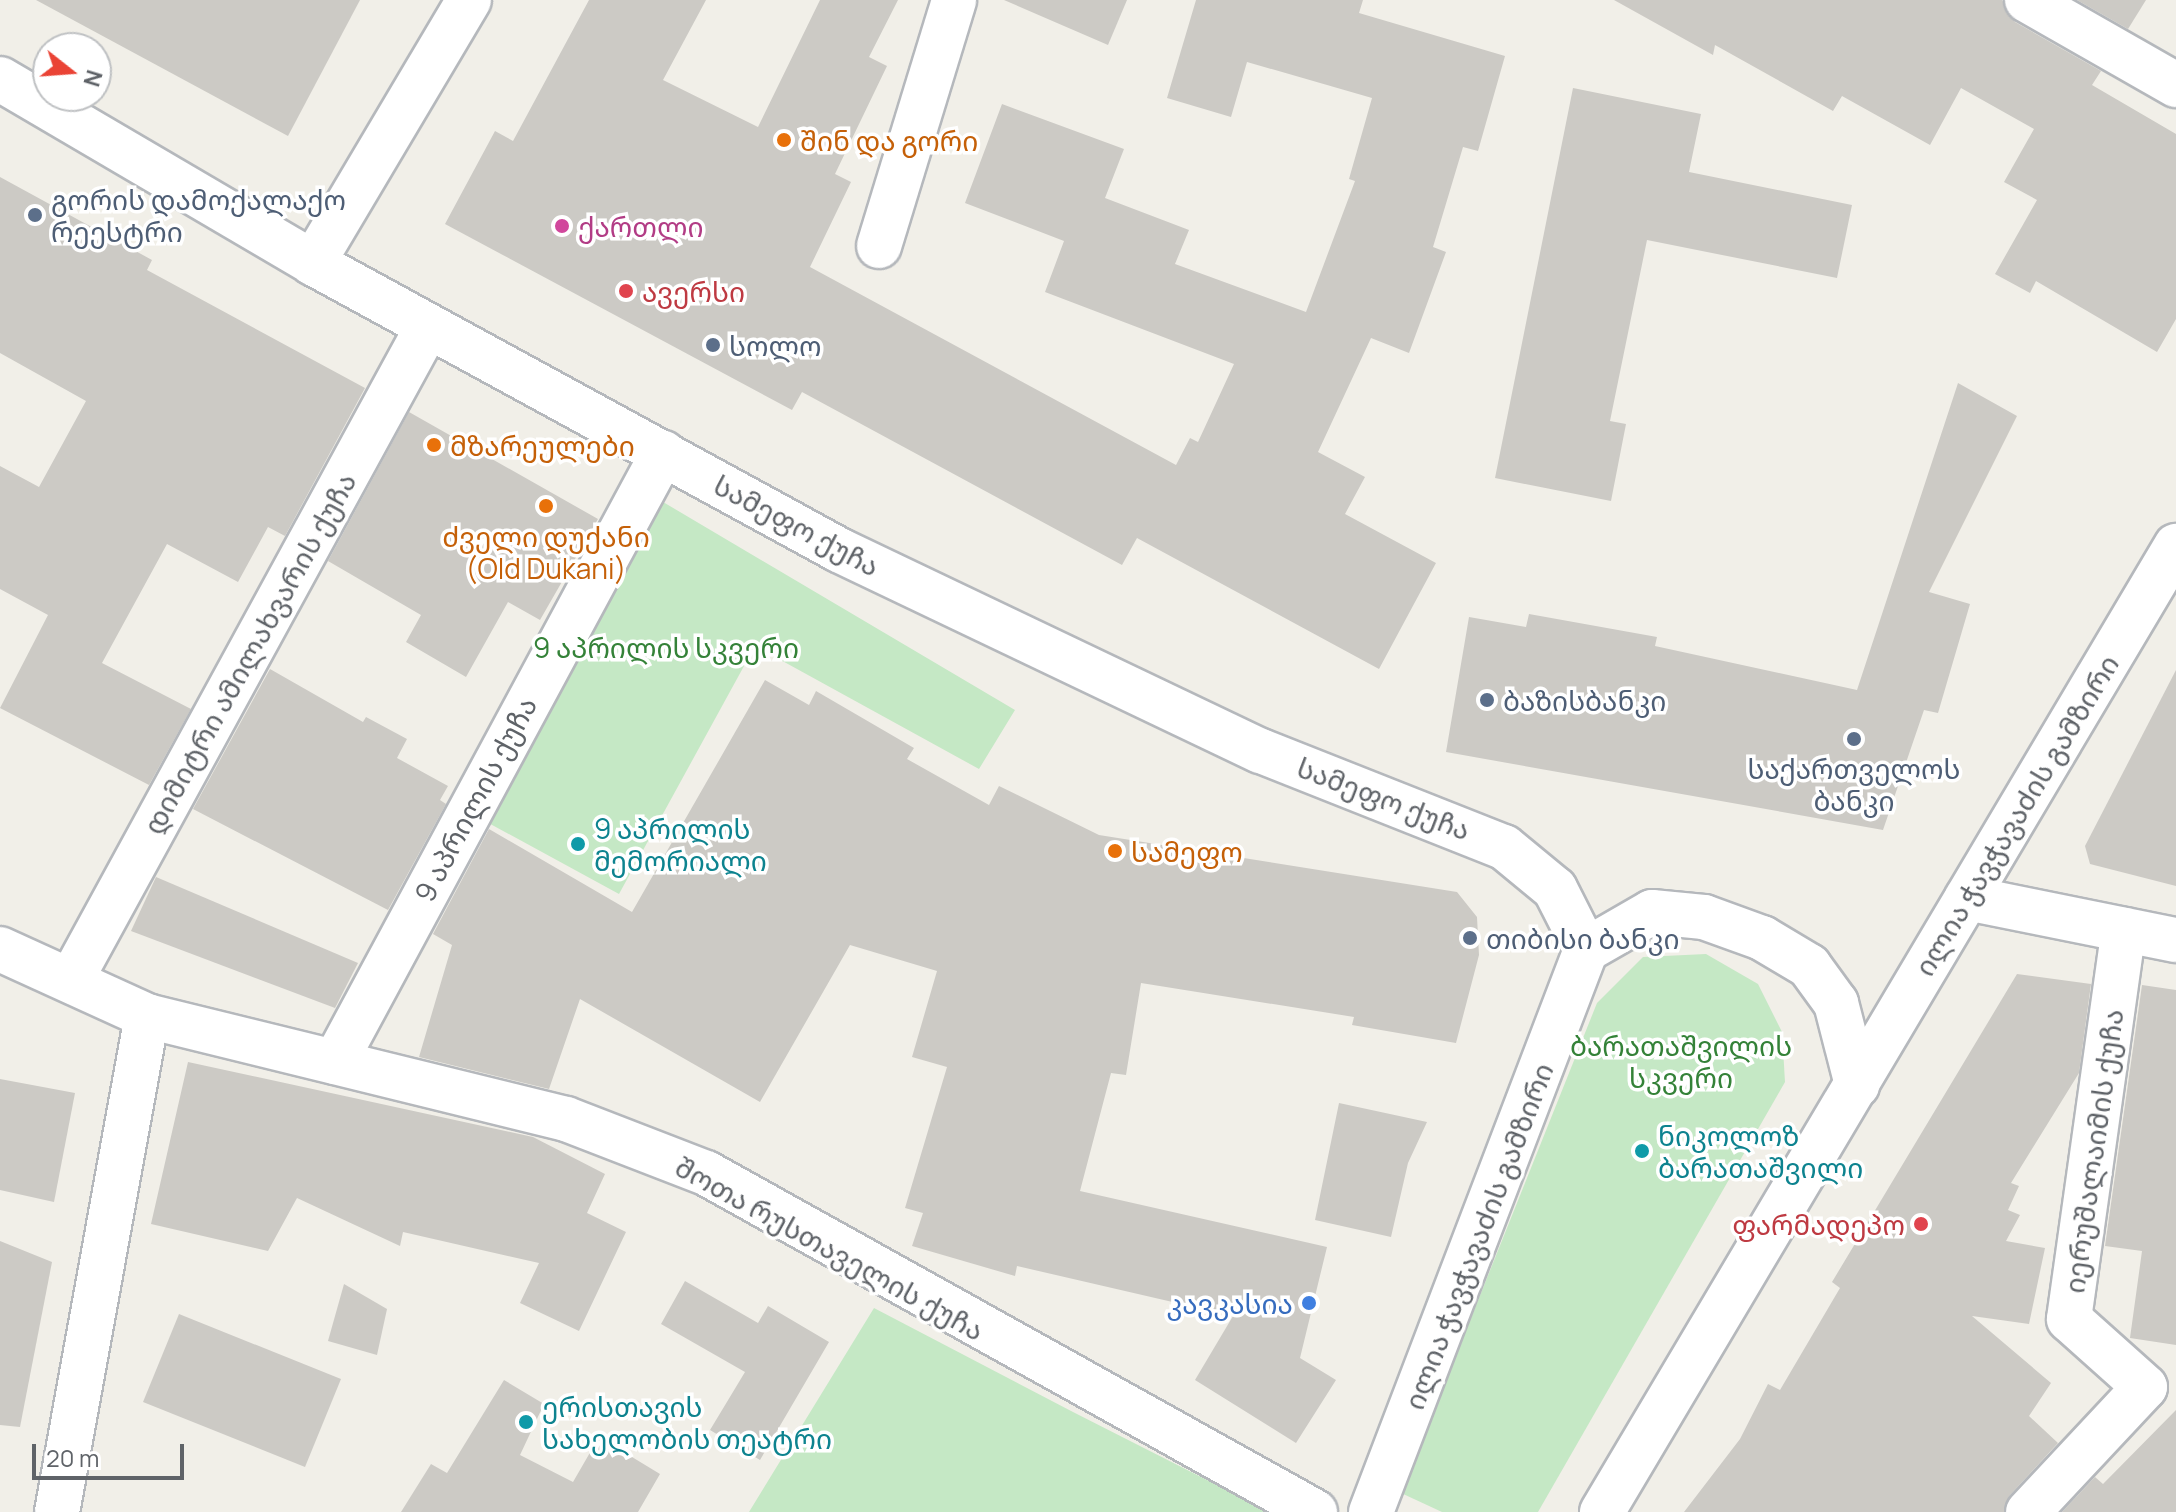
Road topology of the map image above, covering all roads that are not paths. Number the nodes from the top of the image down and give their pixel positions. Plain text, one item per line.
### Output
1 (469, 0) edge
2 (954, 0) edge
3 (2027, 0) edge
4 (0, 79) edge
5 (2176, 85) edge
6 (879, 246) dead end
7 (313, 263) junction
8 (427, 328) junction
9 (663, 453) junction
10 (2176, 546) edge
11 (1967, 898) junction
12 (2124, 930) junction
13 (2176, 940) edge
14 (0, 949) edge
15 (1586, 950) junction
16 (72, 978) junction
17 (147, 1016) junction
18 (344, 1064) junction
19 (1857, 1085) junction
20 (2160, 1388) edge
21 (57, 1512) edge
22 (1315, 1512) edge
23 (1371, 1512) edge
24 (1602, 1512) edge
25 (2028, 1512) edge

1 - 7 street
2 - 6 street
3 - 5 street
4 - 7 street, სამეფო ქუჩა
7 - 8 street, სამეფო ქუჩა
8 - 9 street, სამეფო ქუჩა
8 - 16 street, დიმიტრი ამილახვარის ქუჩა
9 - 15 street, სამეფო ქუჩა
9 - 18 street, 9 აპრილის ქუჩა
10 - 11 street, ილია ჭავჭავაძის გამზირი
11 - 12 street
11 - 19 street, ილია ჭავჭავაძის გამზირი
12 - 13 street
12 - 20 street, იერუშალაიმის ქუჩა
14 - 16 street, შოთა რუსთაველის ქუჩა
15 - 19 street
15 - 23 street, ილია ჭავჭავაძის გამზირი
16 - 17 street, შოთა რუსთაველის ქუჩა
17 - 18 street, შოთა რუსთაველის ქუჩა
17 - 21 street
18 - 22 street, შოთა რუსთაველის ქუჩა
19 - 24 street, ილია ჭავჭავაძის გამზირი
20 - 25 street, იერუშალაიმის ქუჩა

